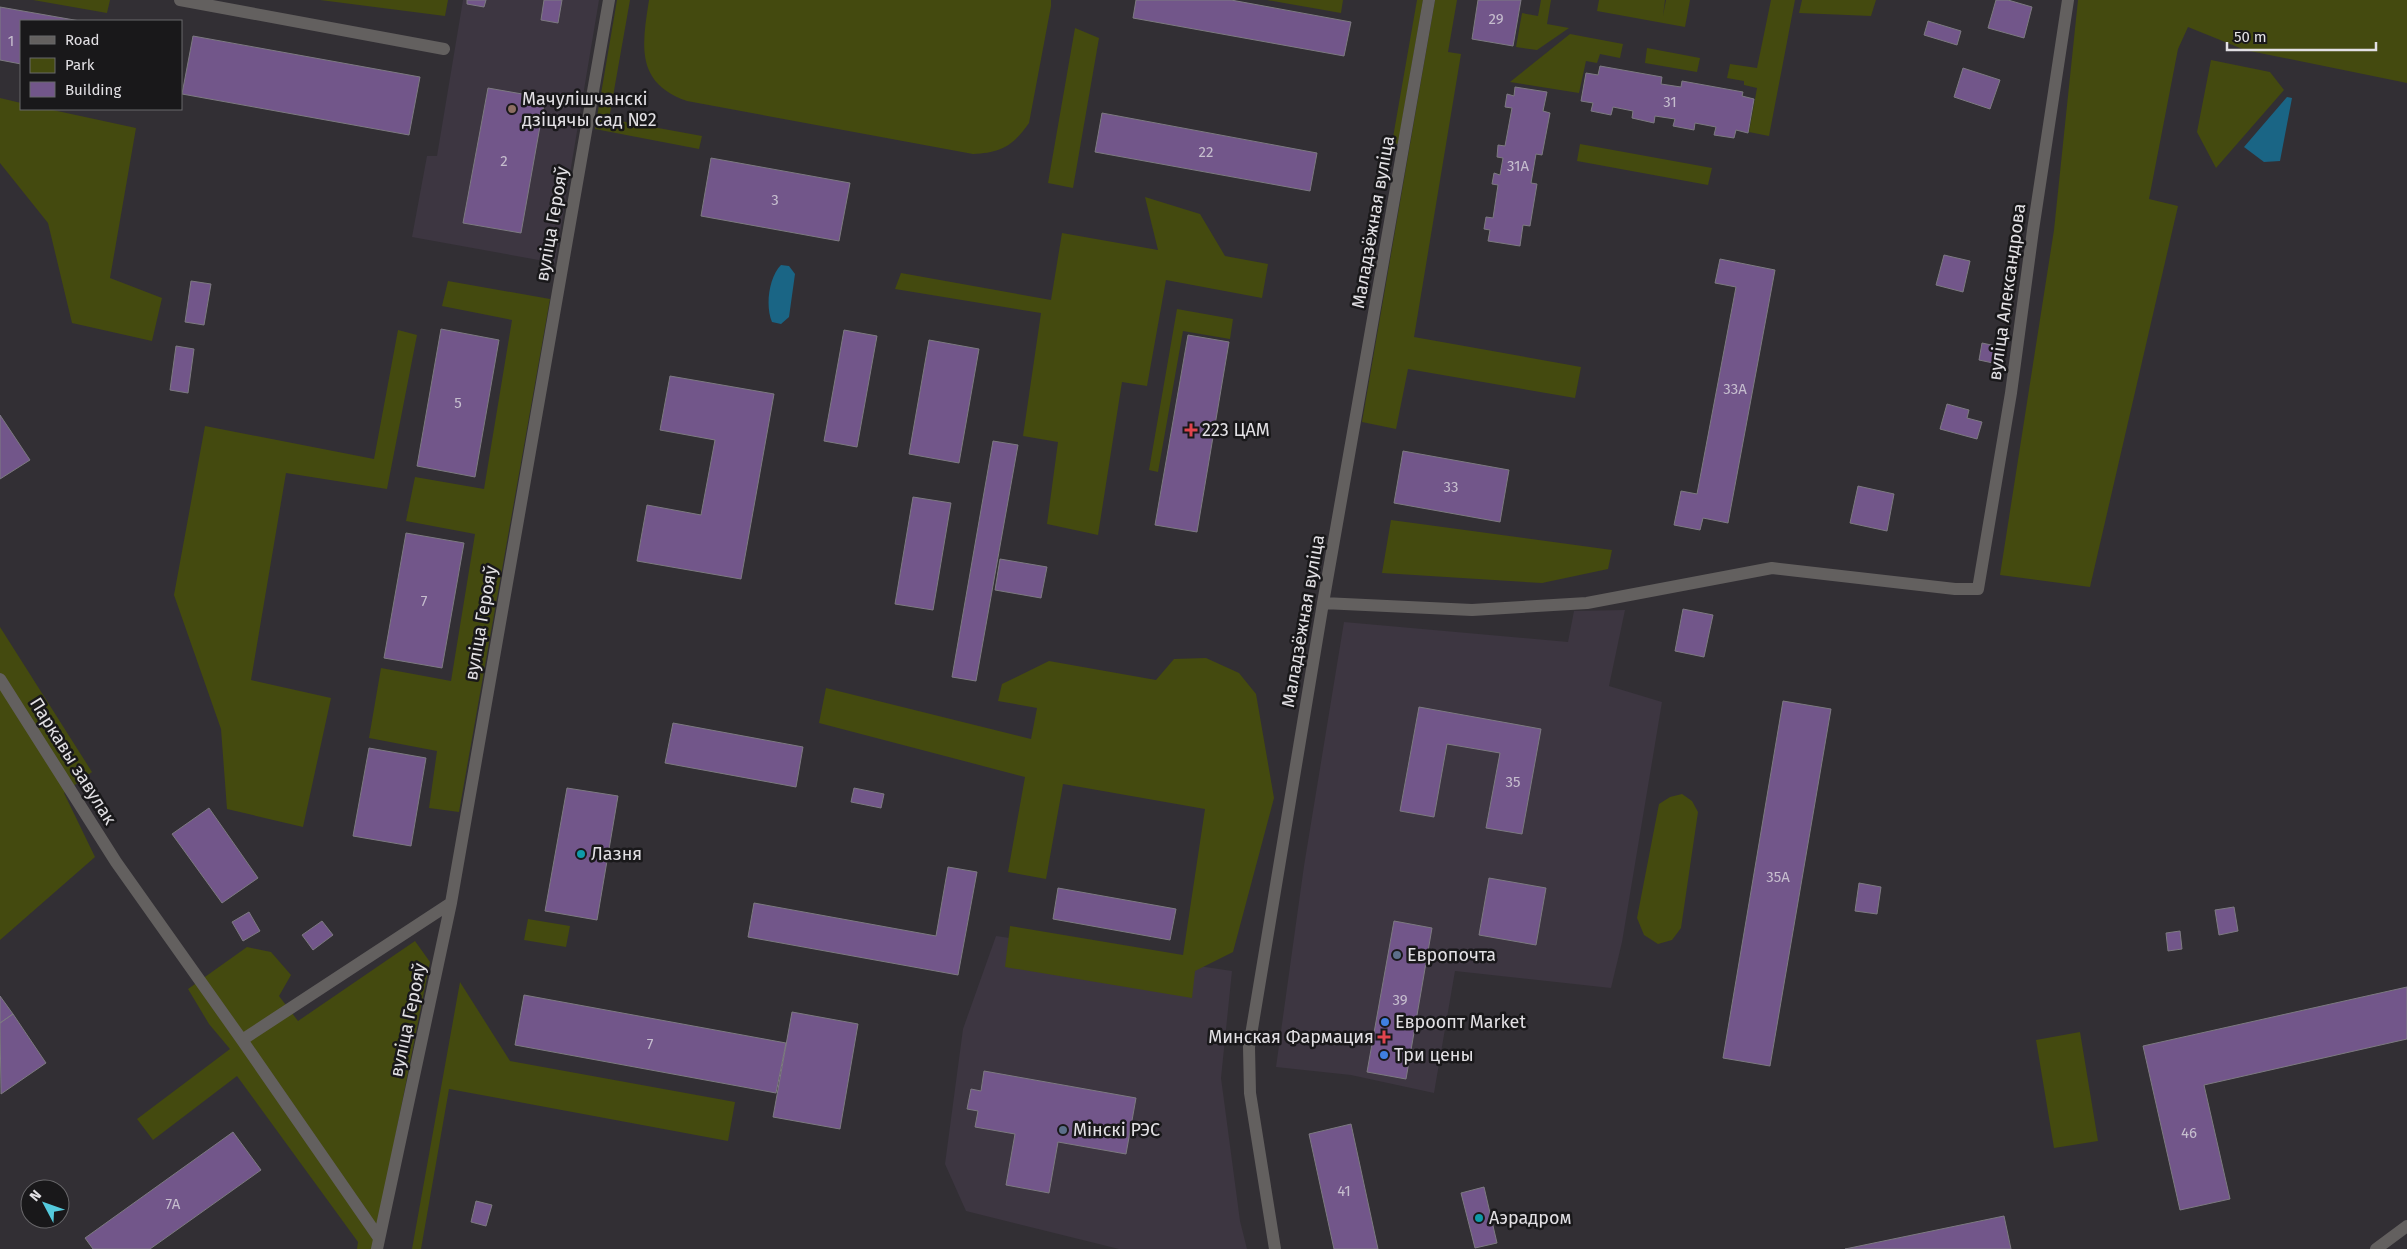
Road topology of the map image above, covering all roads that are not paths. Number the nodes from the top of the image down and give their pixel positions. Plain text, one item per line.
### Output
1 (180, 0) edge
2 (609, 0) edge
3 (1429, 0) edge
4 (2068, 0) edge
5 (444, 49) dead end
6 (1323, 603) junction
7 (0, 679) edge
8 (451, 903) junction
9 (242, 1040) junction
10 (2407, 1226) edge
11 (378, 1244) edge
12 (1275, 1249) edge
13 (2376, 1249) edge

1 - 5 street
2 - 8 street, вуліца Герояў
3 - 6 street, Маладзёжная вуліца
4 - 6 street, вуліца Александрова
6 - 12 street, Маладзёжная вуліца
7 - 9 street, Паркавы завулак
8 - 9 street
8 - 11 street, вуліца Герояў
9 - 11 street, Паркавы завулак
10 - 13 street

